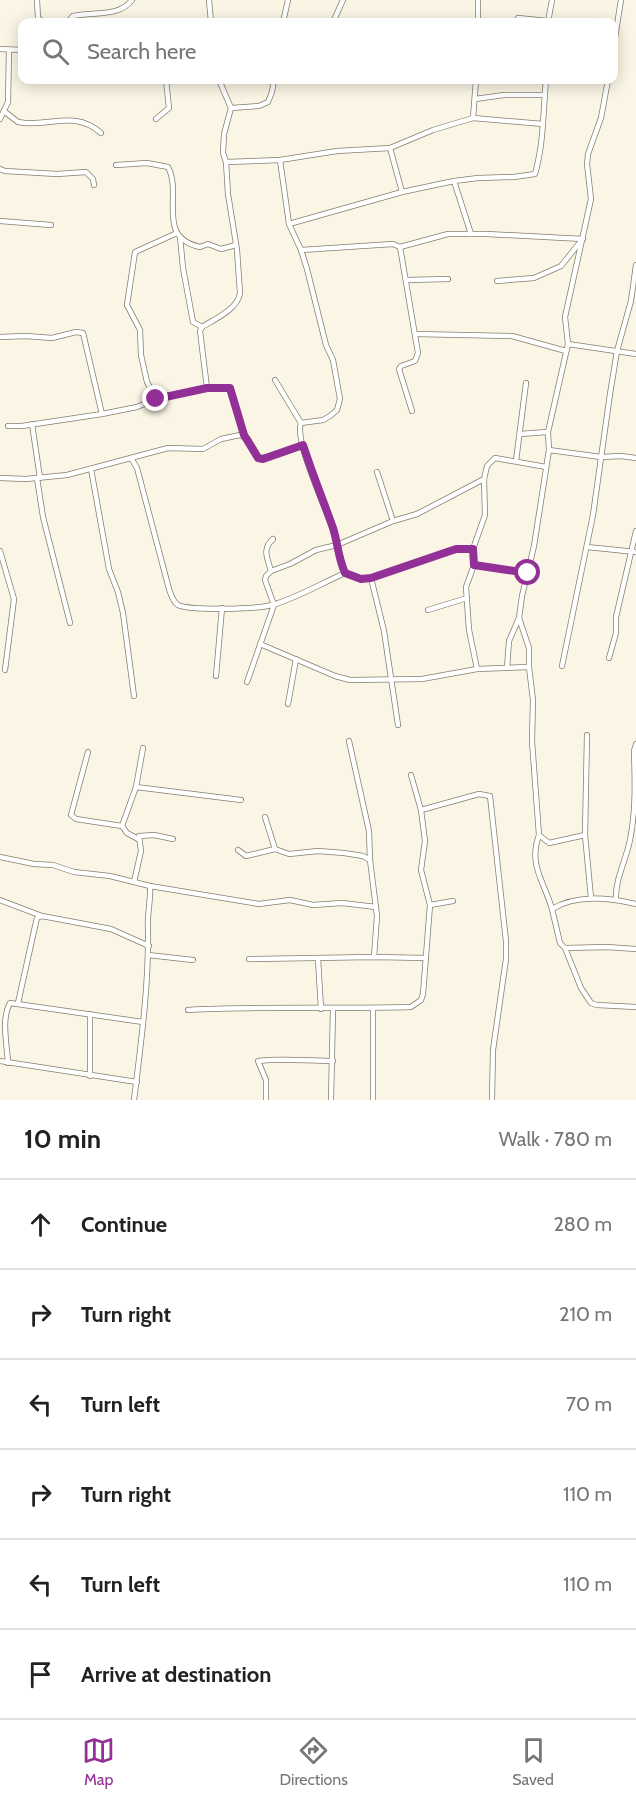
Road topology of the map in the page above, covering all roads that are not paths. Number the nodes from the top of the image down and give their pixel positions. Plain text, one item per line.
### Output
1 (37, 0) edge
2 (132, 0) edge
3 (209, 0) edge
4 (288, 0) edge
5 (343, 0) edge
6 (478, 0) edge
7 (552, 0) edge
8 (621, 0) edge
9 (38, 18) edge
10 (71, 18) edge
11 (211, 18) edge
12 (284, 18) edge
13 (335, 18) edge
14 (478, 18) edge
15 (549, 18) edge
16 (618, 19) edge
17 (0, 49) edge
18 (9, 50) junction
19 (18, 50) edge
20 (166, 84) edge
21 (221, 84) edge
22 (273, 84) edge
23 (476, 84) edge
24 (545, 84) edge
25 (607, 84) edge
26 (544, 95) junction
27 (475, 99) junction
28 (231, 108) junction
29 (5, 112) junction
30 (0, 118) edge
31 (156, 118) dead end
32 (473, 118) junction
33 (543, 124) junction
34 (101, 133) dead end
35 (390, 148) junction
36 (280, 160) junction
37 (226, 162) junction
38 (116, 165) dead end
39 (0, 169) edge
40 (454, 181) junction
41 (94, 185) dead end
42 (402, 192) junction
43 (0, 221) edge
44 (289, 224) junction
45 (51, 225) dead end
46 (471, 234) junction
47 (178, 235) junction
48 (583, 239) junction
49 (236, 245) junction
50 (400, 246) junction
51 (301, 250) junction
52 (636, 264) edge
53 (448, 279) dead end
54 (406, 280) junction
55 (497, 280) dead end
56 (634, 301) edge
57 (202, 327) junction
58 (415, 334) junction
59 (0, 338) edge
60 (568, 344) junction
61 (566, 351) junction
62 (617, 351) junction
63 (636, 354) edge
64 (275, 380) dead end
65 (526, 383) dead end
66 (207, 388) junction
67 (156, 399) junction
68 (412, 411) dead end
69 (102, 414) junction
70 (301, 423) junction
71 (32, 424) junction
72 (8, 426) dead end
73 (548, 432) junction
74 (520, 434) junction
75 (244, 435) junction
76 (303, 445) junction
77 (549, 450) junction
78 (601, 457) junction
79 (131, 458) junction
80 (636, 458) edge
81 (516, 461) junction
82 (546, 467) junction
83 (91, 469) junction
84 (376, 472) dead end
85 (0, 478) edge
86 (39, 478) junction
87 (484, 479) junction
88 (393, 521) junction
89 (636, 531) edge
90 (273, 539) dead end
91 (337, 545) junction
92 (587, 547) junction
93 (473, 549) junction
94 (0, 551) edge
95 (633, 552) edge
96 (474, 565) junction
97 (271, 571) junction
98 (345, 573) junction
99 (528, 573) junction
100 (371, 578) junction
101 (468, 598) junction
102 (274, 605) junction
103 (222, 608) junction
104 (428, 610) dead end
105 (519, 618) junction
106 (70, 622) dead end
107 (260, 644) junction
108 (609, 658) dead end
109 (296, 659) junction
110 (562, 666) dead end
111 (530, 667) junction
112 (507, 668) junction
113 (477, 669) junction
114 (4, 670) dead end
115 (216, 676) dead end
116 (391, 679) junction
117 (247, 682) dead end
118 (134, 696) dead end
119 (288, 704) dead end
120 (398, 725) dead end
121 (587, 735) dead end
122 (349, 741) dead end
123 (636, 744) edge
124 (142, 748) dead end
125 (88, 752) dead end
126 (411, 775) dead end
127 (136, 787) junction
128 (242, 800) dead end
129 (421, 810) junction
130 (635, 811) edge
131 (265, 817) dead end
132 (122, 826) junction
133 (540, 835) junction
134 (585, 835) junction
135 (138, 839) junction
136 (173, 839) dead end
137 (630, 843) junction
138 (636, 846) edge
139 (275, 849) junction
140 (238, 850) dead end
141 (0, 857) edge
142 (370, 860) junction
143 (134, 882) junction
144 (150, 886) junction
145 (591, 898) junction
146 (0, 900) edge
147 (616, 900) junction
148 (453, 901) dead end
149 (636, 904) edge
150 (430, 905) junction
151 (376, 907) junction
152 (552, 909) junction
153 (42, 915) junction
154 (149, 946) junction
155 (566, 948) junction
156 (636, 949) edge
157 (148, 955) junction
158 (374, 957) junction
159 (426, 958) junction
160 (249, 959) dead end
161 (318, 959) junction
162 (193, 960) dead end
163 (18, 1003) junction
164 (636, 1007) edge
165 (373, 1008) junction
166 (321, 1009) junction
167 (333, 1009) junction
168 (188, 1010) dead end
169 (90, 1014) junction
170 (143, 1022) junction
171 (0, 1061) edge
172 (333, 1061) junction
173 (8, 1063) junction
174 (90, 1076) junction
175 (136, 1082) junction
176 (134, 1100) edge
177 (266, 1100) edge
178 (332, 1100) edge
179 (372, 1100) edge
180 (492, 1100) edge

1 - 9 street
2 - 10 street
3 - 11 street
4 - 12 street
5 - 13 street
6 - 14 street
7 - 15 street
8 - 16 street
17 - 18 street
18 - 19 street
18 - 29 street
20 - 31 street
21 - 28 street
22 - 28 street
23 - 27 street
24 - 26 street
25 - 48 street
26 - 27 street
26 - 33 street
27 - 32 street
28 - 37 street
29 - 30 street
29 - 34 street
32 - 33 street
32 - 35 street
33 - 40 street
35 - 36 street
35 - 42 street
36 - 37 street
36 - 44 street
37 - 49 street
38 - 47 street
39 - 41 street
40 - 42 street
40 - 46 street
42 - 44 street
43 - 45 street
44 - 51 street
46 - 48 street
46 - 50 street
47 - 49 street
47 - 57 street
47 - 67 street
48 - 55 street
48 - 60 street
49 - 57 street
50 - 51 street
50 - 54 street
51 - 70 street
52 - 56 street
53 - 54 street
54 - 58 street
56 - 62 street
57 - 66 street
58 - 61 street
58 - 68 street
59 - 69 street
60 - 61 street
60 - 62 street
61 - 73 street
62 - 63 street
62 - 78 street
64 - 70 street
65 - 74 street
66 - 67 street
66 - 75 street
67 - 69 street
69 - 71 street
70 - 76 street
71 - 72 street
71 - 86 street
73 - 74 street
73 - 77 street
74 - 81 street
75 - 76 street
75 - 79 street
76 - 91 street
77 - 78 street
77 - 82 street
78 - 80 street
78 - 92 street
79 - 83 street
79 - 103 street
81 - 82 street
81 - 87 street
82 - 99 street
83 - 86 street
83 - 118 street
84 - 88 street
85 - 86 street
86 - 106 street
87 - 88 street
87 - 93 street
88 - 91 street
89 - 95 street
90 - 97 street
91 - 97 street
91 - 98 street
92 - 95 street
92 - 110 street
93 - 96 street
93 - 100 street
94 - 114 street
95 - 108 street
96 - 99 street
96 - 101 street
97 - 102 street
98 - 100 street
98 - 102 street
99 - 105 street
100 - 116 street
101 - 104 street
101 - 113 street
102 - 103 street
102 - 107 street
103 - 115 street
105 - 111 street
105 - 112 street
107 - 109 street
107 - 117 street
109 - 116 street
109 - 119 street
111 - 112 street
111 - 133 street
112 - 113 street
113 - 116 street
116 - 120 street
121 - 134 street
122 - 142 street
123 - 130 street
124 - 127 street
125 - 132 street
126 - 129 street
127 - 128 street
127 - 132 street
129 - 150 street
129 - 180 street
130 - 137 street
131 - 139 street
132 - 135 street
133 - 134 street
133 - 152 street
134 - 145 street
135 - 136 street
135 - 143 street
137 - 138 street
137 - 147 street
139 - 140 street
139 - 142 street
141 - 143 street
142 - 151 street
143 - 144 street
144 - 151 street
144 - 154 street
145 - 147 street
145 - 152 street
146 - 153 street
147 - 149 street
148 - 150 street
150 - 159 street
151 - 158 street
152 - 155 street
153 - 154 street
153 - 163 street
154 - 157 street
155 - 156 street
155 - 164 street
157 - 162 street
157 - 170 street
158 - 159 street
158 - 161 street
159 - 165 street
160 - 161 street
161 - 166 street
163 - 169 street
163 - 173 street
165 - 167 street
165 - 179 street
166 - 167 street
166 - 168 street
167 - 172 street
169 - 170 street
169 - 174 street
170 - 175 street
171 - 173 street
172 - 177 street
172 - 178 street
173 - 174 street
174 - 175 street
175 - 176 street

